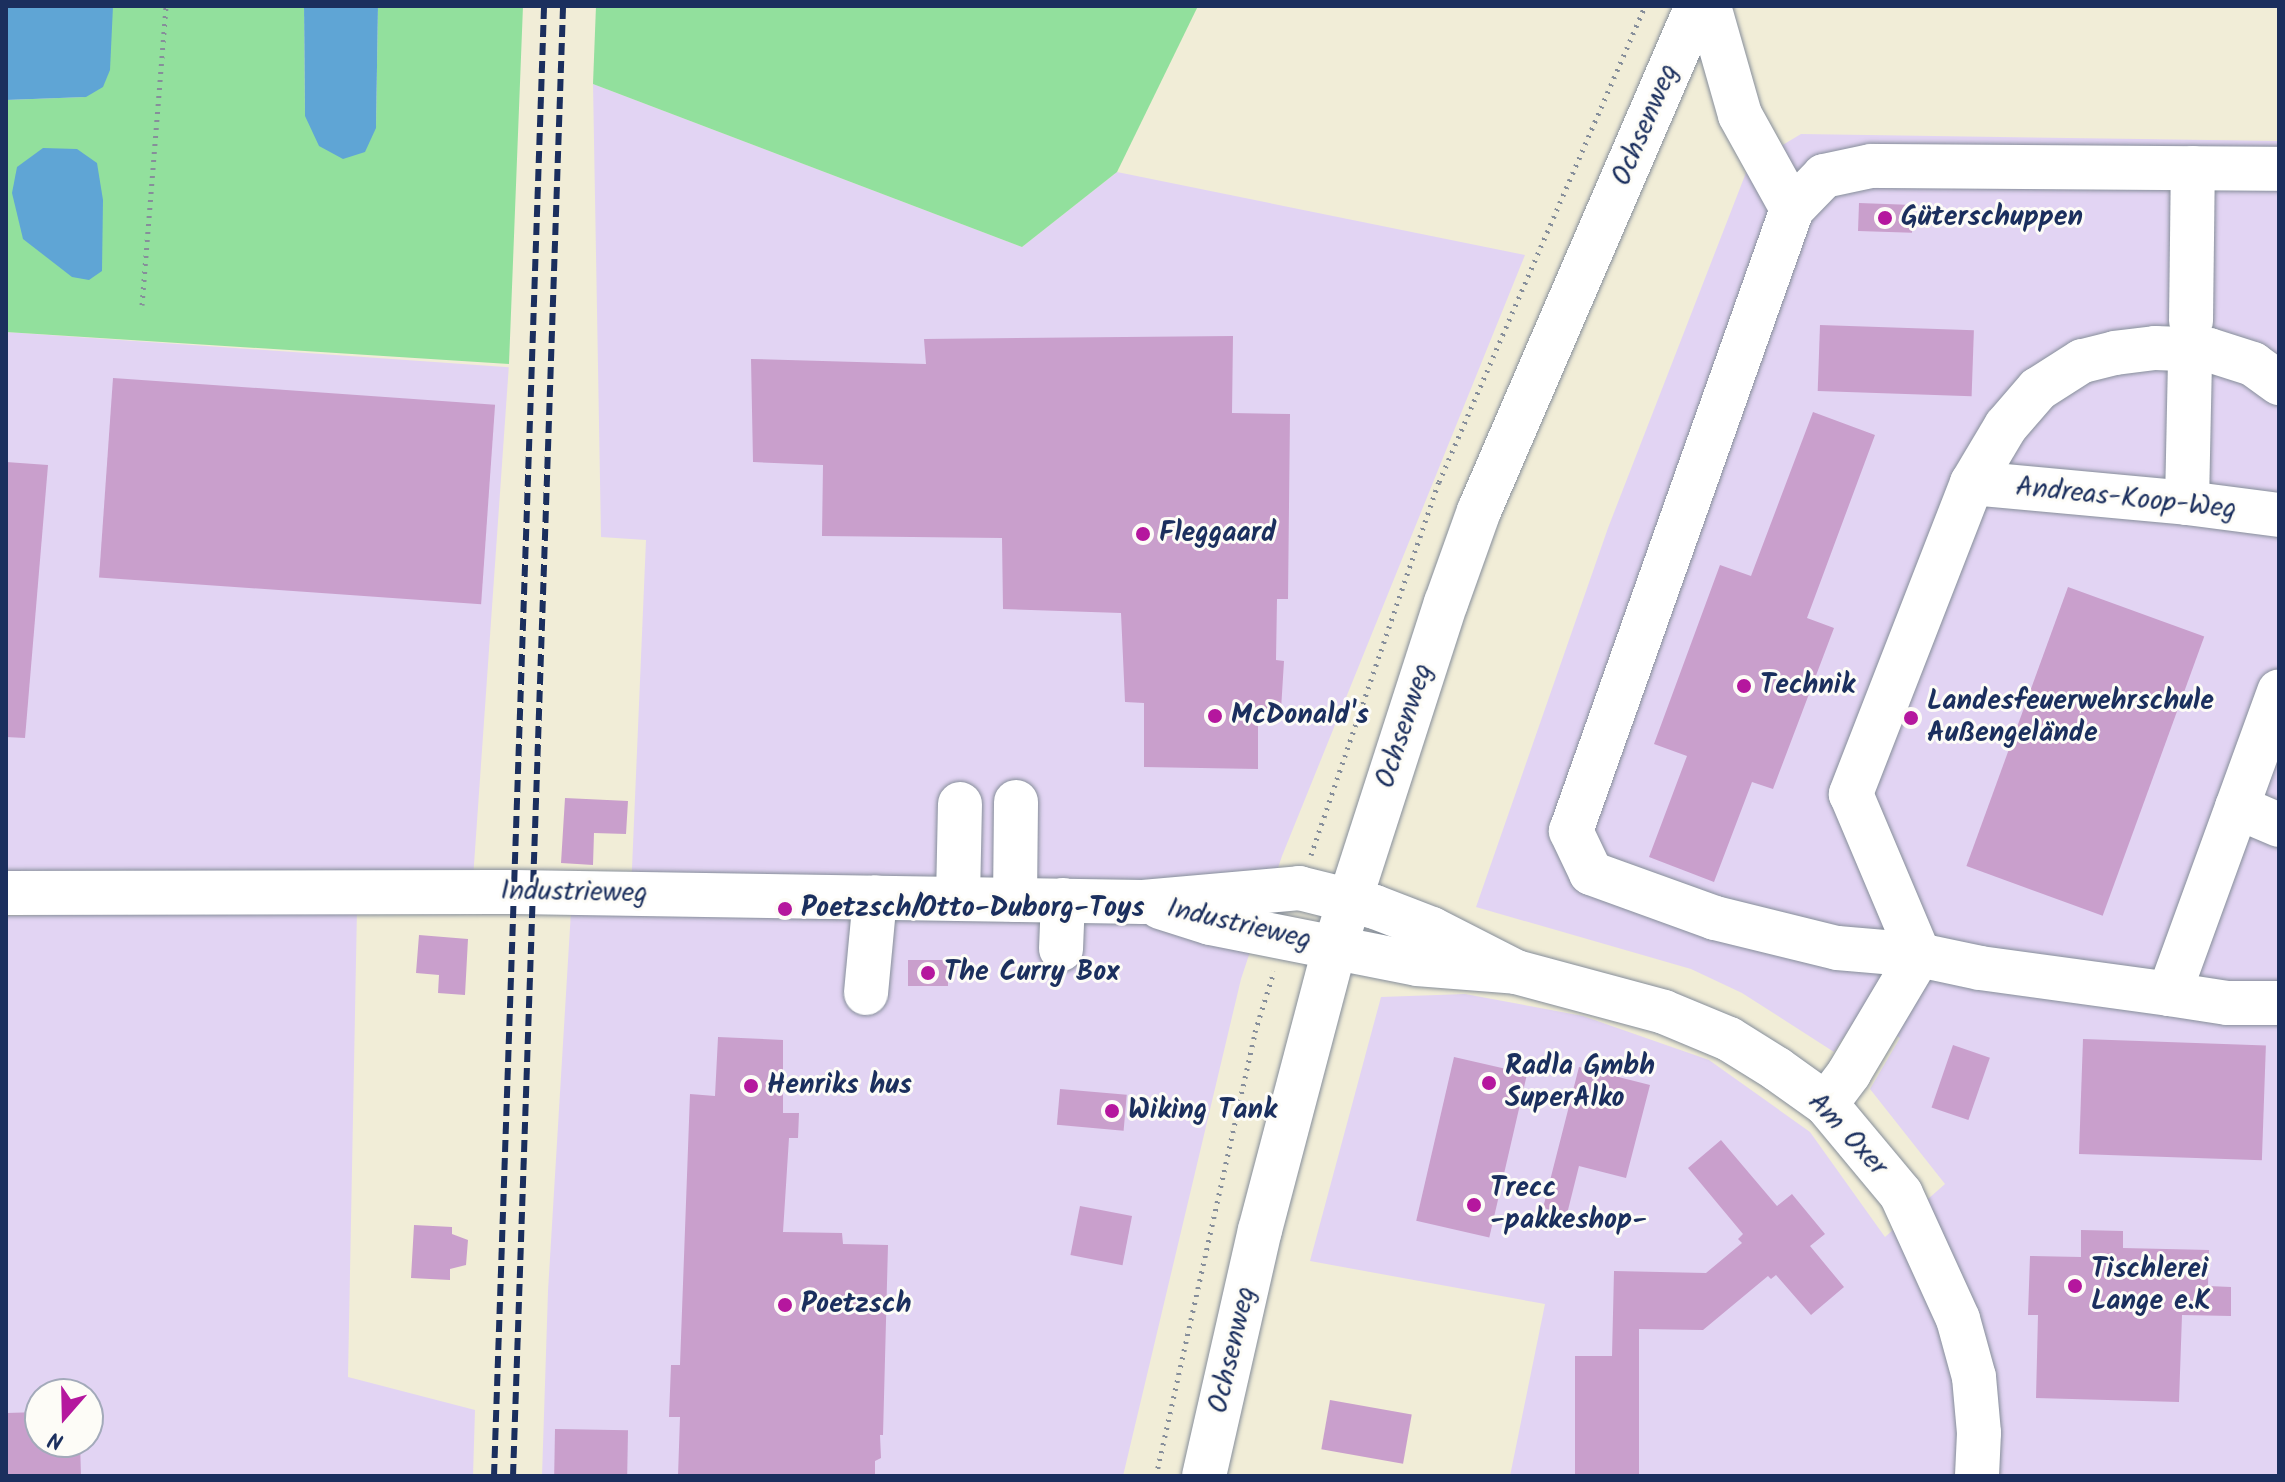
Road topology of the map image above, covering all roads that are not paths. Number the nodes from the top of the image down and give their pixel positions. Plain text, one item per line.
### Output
1 (1697, 6) edge
2 (1709, 6) edge
3 (2193, 168) junction
4 (2279, 169) edge
5 (1792, 209) junction
6 (2191, 321) dead end
7 (2190, 364) dead end
8 (2279, 383) edge
9 (1972, 483) junction
10 (2187, 503) junction
11 (2279, 515) edge
12 (2279, 691) edge
13 (1016, 802) dead end
14 (960, 804) dead end
15 (2237, 807) junction
16 (2279, 825) edge
17 (6, 893) edge
18 (875, 897) junction
19 (958, 899) junction
20 (1015, 900) junction
21 (1063, 900) junction
22 (1348, 900) junction
23 (1143, 902) junction
24 (1335, 946) junction
25 (1061, 949) dead end
26 (1919, 955) junction
27 (1516, 972) junction
28 (866, 993) dead end
29 (2169, 994) junction
30 (2279, 1003) edge
31 (1826, 1104) junction
32 (1204, 1476) edge
33 (1977, 1476) edge

1 - 22 street, Ochsenweg
2 - 5 street
3 - 4 street
3 - 5 street
3 - 6 street
5 - 26 street
7 - 10 street
8 - 9 street
9 - 10 street, Andreas-Koop-Weg
9 - 26 street
10 - 11 street, Andreas-Koop-Weg
12 - 15 street
13 - 20 street
14 - 19 street
15 - 16 street
15 - 29 street
17 - 18 street, Industrieweg
18 - 19 street, Industrieweg
18 - 28 street
19 - 20 street, Industrieweg
20 - 21 street, Industrieweg
21 - 23 street, Industrieweg
21 - 25 street
22 - 23 street, Industrieweg
22 - 24 street, Ochsenweg
22 - 27 street, Am Oxer
23 - 24 street, Industrieweg
24 - 27 street, Am Oxer
24 - 32 street, Ochsenweg
26 - 29 street
26 - 31 street
27 - 31 street, Am Oxer
29 - 30 street
31 - 33 street, Am Oxer

